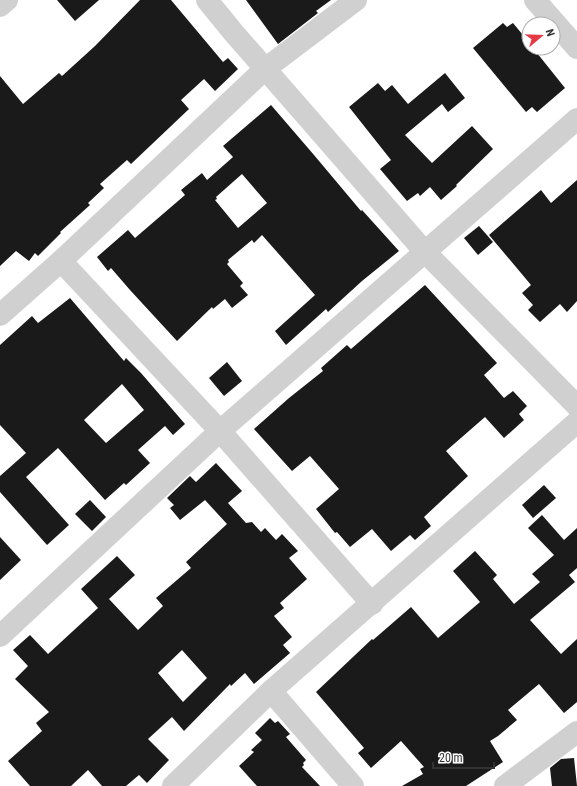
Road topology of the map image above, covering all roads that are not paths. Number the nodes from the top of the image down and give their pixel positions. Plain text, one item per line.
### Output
1 (7, 0) edge
2 (207, 0) edge
3 (356, 0) edge
4 (535, 0) edge
5 (0, 6) edge
6 (577, 48) edge
7 (265, 70) junction
8 (577, 119) edge
9 (425, 252) junction
10 (61, 261) junction
11 (0, 314) edge
12 (577, 406) edge
13 (577, 422) edge
14 (220, 431) junction
15 (372, 604) junction
16 (0, 636) edge
17 (271, 691) junction
18 (577, 732) edge
19 (173, 786) edge
20 (353, 786) edge
21 (505, 786) edge

1 - 5 street
2 - 7 street
3 - 7 street
4 - 6 street
7 - 9 street
7 - 10 street
8 - 9 street
9 - 12 street
9 - 14 street
10 - 11 street
10 - 14 street
13 - 15 street
14 - 15 street
14 - 16 street
15 - 17 street
17 - 19 street
17 - 20 street
18 - 21 street

